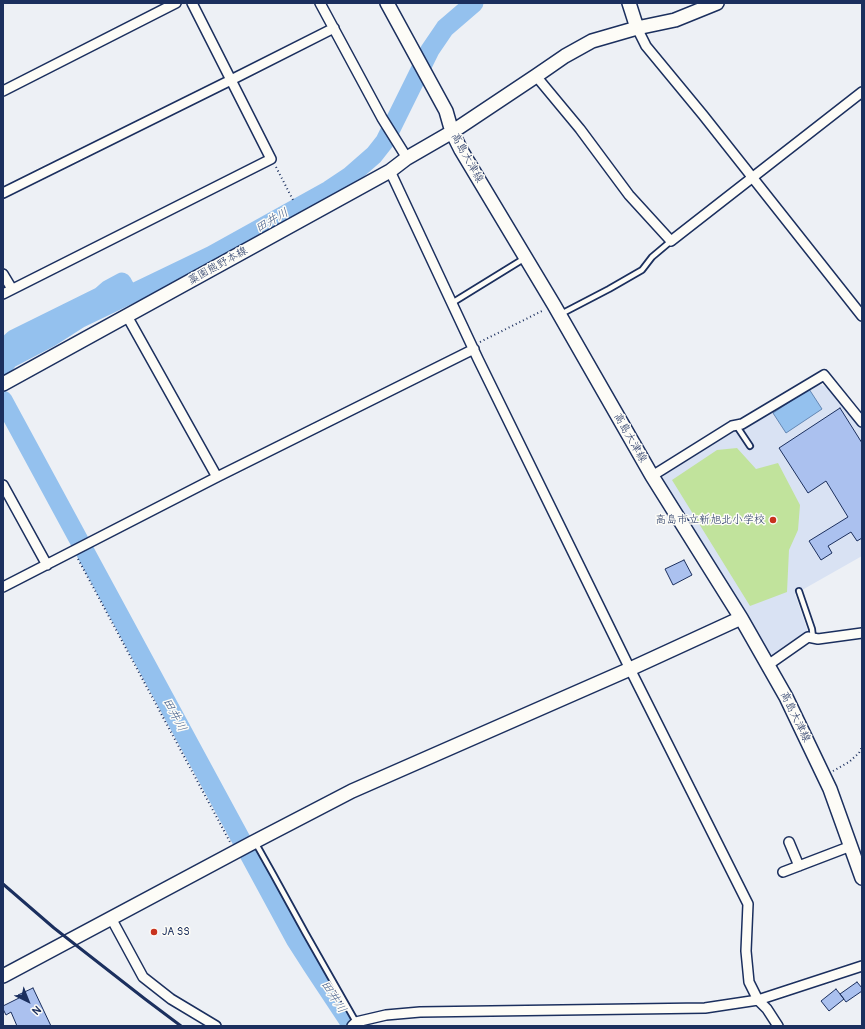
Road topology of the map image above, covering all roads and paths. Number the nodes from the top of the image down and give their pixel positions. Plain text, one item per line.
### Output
1 (176, 3) edge
2 (192, 3) edge
3 (320, 3) edge
4 (387, 3) edge
5 (629, 3) edge
6 (717, 3) edge
7 (334, 28) junction
8 (637, 28) junction
9 (536, 76) junction
10 (231, 80) junction
11 (3, 90) edge
12 (862, 92) edge
13 (452, 132) junction
14 (407, 158) junction
15 (270, 159) junction
16 (390, 171) junction
17 (752, 177) junction
18 (3, 193) edge
19 (293, 200) dead end
20 (671, 241) junction
21 (526, 257) junction
22 (3, 274) edge
23 (12, 289) junction
24 (3, 294) edge
25 (452, 303) junction
26 (557, 310) junction
27 (127, 316) junction
28 (862, 316) edge
29 (474, 349) junction
30 (6, 383) edge
31 (862, 422) edge
32 (736, 425) junction
33 (750, 446) dead end
34 (652, 476) junction
35 (217, 477) junction
36 (3, 485) edge
37 (73, 551) junction
38 (47, 565) junction
39 (3, 587) edge
40 (799, 591) dead end
41 (741, 618) junction
42 (862, 633) edge
43 (813, 638) junction
44 (768, 665) junction
45 (630, 669) junction
46 (862, 747) edge
47 (824, 776) junction
48 (253, 842) junction
49 (789, 842) dead end
50 (851, 846) junction
51 (238, 851) junction
52 (799, 866) junction
53 (783, 872) dead end
54 (862, 878) edge
55 (111, 918) junction
56 (862, 966) edge
57 (3, 976) edge
58 (758, 1000) junction
59 (355, 1024) edge
60 (216, 1026) edge
61 (778, 1026) edge

1 - 11 street
2 - 10 street
3 - 7 street
4 - 13 main road, 高島大津線
5 - 8 main road
6 - 8 main road, 藁園熊野本線
7 - 10 street
7 - 14 street
8 - 9 main road, 藁園熊野本線
8 - 17 street
9 - 13 main road, 藁園熊野本線
9 - 20 street
10 - 15 street
10 - 18 street
12 - 17 street
13 - 14 main road, 藁園熊野本線
13 - 21 main road, 高島大津線
14 - 16 main road, 藁園熊野本線
15 - 19 path
15 - 23 street
16 - 25 street
16 - 27 main road, 藁園熊野本線
17 - 20 street
17 - 28 street
20 - 26 lane
21 - 25 lane
21 - 26 main road, 高島大津線
22 - 23 street
23 - 24 street
25 - 29 street
26 - 29 path
26 - 34 main road, 高島大津線
27 - 30 main road, 藁園熊野本線
27 - 35 street
29 - 35 street
29 - 45 street
31 - 32 street
32 - 33 lane
32 - 34 street
34 - 41 main road, 高島大津線
35 - 37 street
36 - 38 street
37 - 38 street
37 - 51 path
38 - 39 street
40 - 43 lane
41 - 44 main road, 高島大津線
41 - 45 main road
42 - 43 street
43 - 44 street
44 - 47 main road, 高島大津線
45 - 48 main road
45 - 58 street
46 - 47 path
47 - 50 main road, 高島大津線
48 - 51 main road
48 - 59 lane
49 - 52 street
50 - 52 street
50 - 54 main road, 高島大津線
51 - 55 main road
52 - 53 street
55 - 57 main road
55 - 60 street
56 - 58 street
58 - 59 street
58 - 61 street

